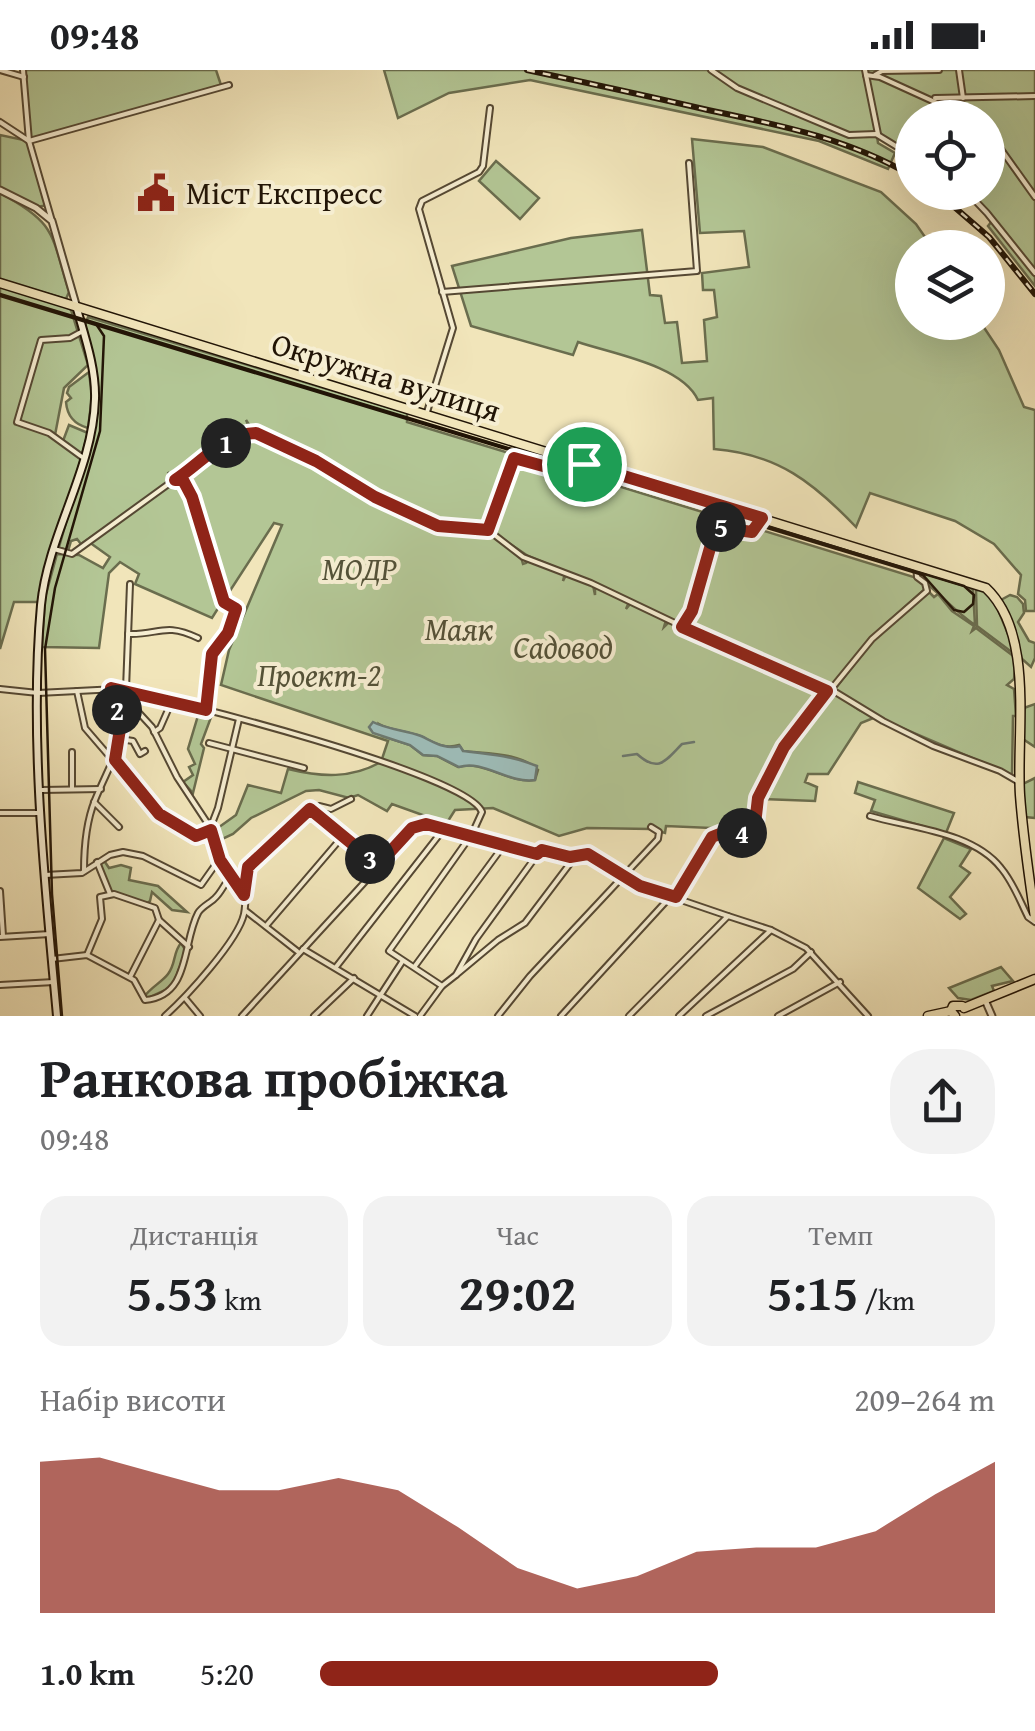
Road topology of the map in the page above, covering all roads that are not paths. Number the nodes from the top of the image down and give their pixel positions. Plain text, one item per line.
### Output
1 (0, 70) edge
2 (23, 70) edge
3 (712, 70) edge
4 (939, 70) edge
5 (959, 70) edge
6 (866, 72) edge
7 (874, 75) junction
8 (24, 78) junction
9 (229, 86) dead end
10 (1035, 96) edge
11 (931, 98) junction
12 (963, 98) junction
13 (935, 100) edge
14 (490, 108) dead end
15 (0, 122) edge
16 (878, 135) junction
17 (29, 141) junction
18 (895, 146) edge
19 (1005, 155) edge
20 (689, 163) dead end
21 (0, 190) edge
22 (1035, 197) edge
23 (985, 210) edge
24 (52, 221) junction
25 (1035, 273) edge
26 (0, 284) edge
27 (442, 292) junction
28 (78, 309) junction
29 (83, 331) junction
30 (426, 416) junction
31 (83, 458) junction
32 (584, 464) junction
33 (175, 480) junction
34 (762, 518) junction
35 (488, 530) junction
36 (54, 550) junction
37 (916, 565) junction
38 (130, 584) dead end
39 (682, 627) junction
40 (128, 634) junction
41 (198, 638) dead end
42 (0, 688) edge
43 (114, 688) junction
44 (77, 689) junction
45 (125, 690) junction
46 (829, 690) junction
47 (38, 693) junction
48 (172, 702) junction
49 (206, 710) junction
50 (238, 720) junction
51 (154, 732) junction
52 (120, 739) junction
53 (208, 743) dead end
54 (232, 749) junction
55 (146, 751) dead end
56 (72, 752) dead end
57 (115, 760) junction
58 (304, 768) dead end
59 (1020, 782) junction
60 (101, 789) junction
61 (42, 790) junction
62 (72, 790) junction
63 (351, 799) dead end
64 (94, 802) junction
65 (310, 809) junction
66 (0, 813) edge
67 (42, 813) junction
68 (870, 816) dead end
69 (118, 827) dead end
70 (651, 827) dead end
71 (210, 828) junction
72 (443, 830) junction
73 (344, 836) junction
74 (470, 838) junction
75 (504, 845) junction
76 (537, 854) junction
77 (575, 857) junction
78 (220, 860) junction
79 (97, 862) junction
80 (378, 865) junction
81 (84, 871) junction
82 (46, 875) junction
83 (623, 876) junction
84 (232, 877) junction
85 (0, 891) edge
86 (110, 894) junction
87 (244, 895) junction
88 (674, 897) junction
89 (246, 911) junction
90 (728, 916) junction
91 (159, 920) junction
92 (1035, 920) edge
93 (266, 926) junction
94 (771, 930) junction
95 (50, 934) junction
96 (1, 937) edge
97 (189, 947) junction
98 (300, 951) junction
99 (812, 952) junction
100 (87, 955) junction
101 (52, 959) junction
102 (402, 962) junction
103 (336, 968) junction
104 (413, 968) junction
105 (456, 975) junction
106 (130, 977) junction
107 (354, 978) junction
108 (1035, 979) edge
109 (54, 982) junction
110 (840, 982) junction
111 (0, 985) edge
112 (442, 986) junction
113 (380, 994) junction
114 (185, 998) junction
115 (985, 1000) junction
116 (957, 1013) edge
117 (58, 1016) edge
118 (165, 1016) edge
119 (200, 1016) edge
120 (242, 1016) edge
121 (314, 1016) edge
122 (366, 1016) edge
123 (418, 1016) edge
124 (498, 1016) edge
125 (561, 1016) edge
126 (629, 1016) edge
127 (679, 1016) edge
128 (704, 1016) edge
129 (778, 1016) edge
130 (868, 1016) edge
131 (928, 1016) edge
132 (992, 1016) edge

1 - 8 street
2 - 8 street
3 - 16 street
4 - 7 street
5 - 12 street
6 - 7 street
6 - 16 street
7 - 11 street
8 - 17 street
9 - 17 street
10 - 12 street
11 - 12 street
11 - 13 street
14 - 27 street
15 - 17 street
16 - 18 street
17 - 24 street
19 - 22 street
20 - 27 street
21 - 24 street
23 - 25 street
24 - 28 street
26 - 28 main road, Окружна вулиця
27 - 30 street
28 - 29 main road
28 - 30 main road, Окружна вулиця
29 - 31 main road
29 - 31 street
30 - 32 main road, Окружна вулиця
31 - 36 main road
32 - 34 main road, Окружна вулиця
32 - 35 street
33 - 35 street
33 - 36 street
33 - 49 street
34 - 37 main road, Окружна вулиця
34 - 39 street
35 - 39 street
36 - 47 main road
37 - 46 street
37 - 59 main road, Окружна вулиця
38 - 40 street
39 - 46 street
40 - 41 street
40 - 45 street
42 - 47 street
43 - 44 street
43 - 45 street
43 - 51 street
43 - 52 street
44 - 47 street
44 - 57 street
45 - 48 street
46 - 59 street
46 - 88 street
47 - 61 main road
48 - 49 street
48 - 51 street
49 - 50 street
50 - 54 street
50 - 74 street
51 - 71 street
52 - 55 street
52 - 57 street
53 - 54 street
54 - 58 street
54 - 71 street
56 - 62 street
57 - 60 street
57 - 71 street
59 - 92 main road, Окружна вулиця
60 - 62 street
60 - 64 street
61 - 62 street
61 - 67 main road
63 - 65 street
64 - 69 street
64 - 81 street
65 - 73 street
65 - 87 street
66 - 67 street
67 - 82 main road
68 - 92 street
70 - 83 street
71 - 78 street
72 - 74 street
72 - 80 street
72 - 103 street
73 - 80 street
73 - 93 street
74 - 75 street
74 - 102 street
75 - 76 street
75 - 104 street
76 - 77 street
76 - 105 street
77 - 83 street
77 - 105 street
78 - 79 street
78 - 84 street
79 - 81 street
79 - 86 street
80 - 98 street
81 - 82 street
82 - 95 main road
83 - 88 street
83 - 124 street
84 - 87 street
84 - 97 street
85 - 96 street
86 - 91 street
86 - 100 street
87 - 89 street
88 - 90 street
88 - 125 street
89 - 93 street
89 - 114 street
90 - 94 street
90 - 126 street
91 - 97 street
91 - 106 street
93 - 98 street
94 - 99 street
94 - 127 street
95 - 96 street
95 - 101 main road
97 - 106 street
98 - 103 street
98 - 120 street
99 - 110 street
99 - 128 street
100 - 101 street
100 - 106 street
101 - 109 main road
102 - 104 street
102 - 113 street
103 - 107 street
104 - 112 street
105 - 112 street
107 - 113 street
107 - 121 street
108 - 115 main road
109 - 111 street
109 - 117 main road
110 - 129 street
110 - 130 street
112 - 123 street
113 - 122 street
113 - 123 street
114 - 118 street
114 - 119 street
115 - 116 main road
115 - 132 street
116 - 131 main road

